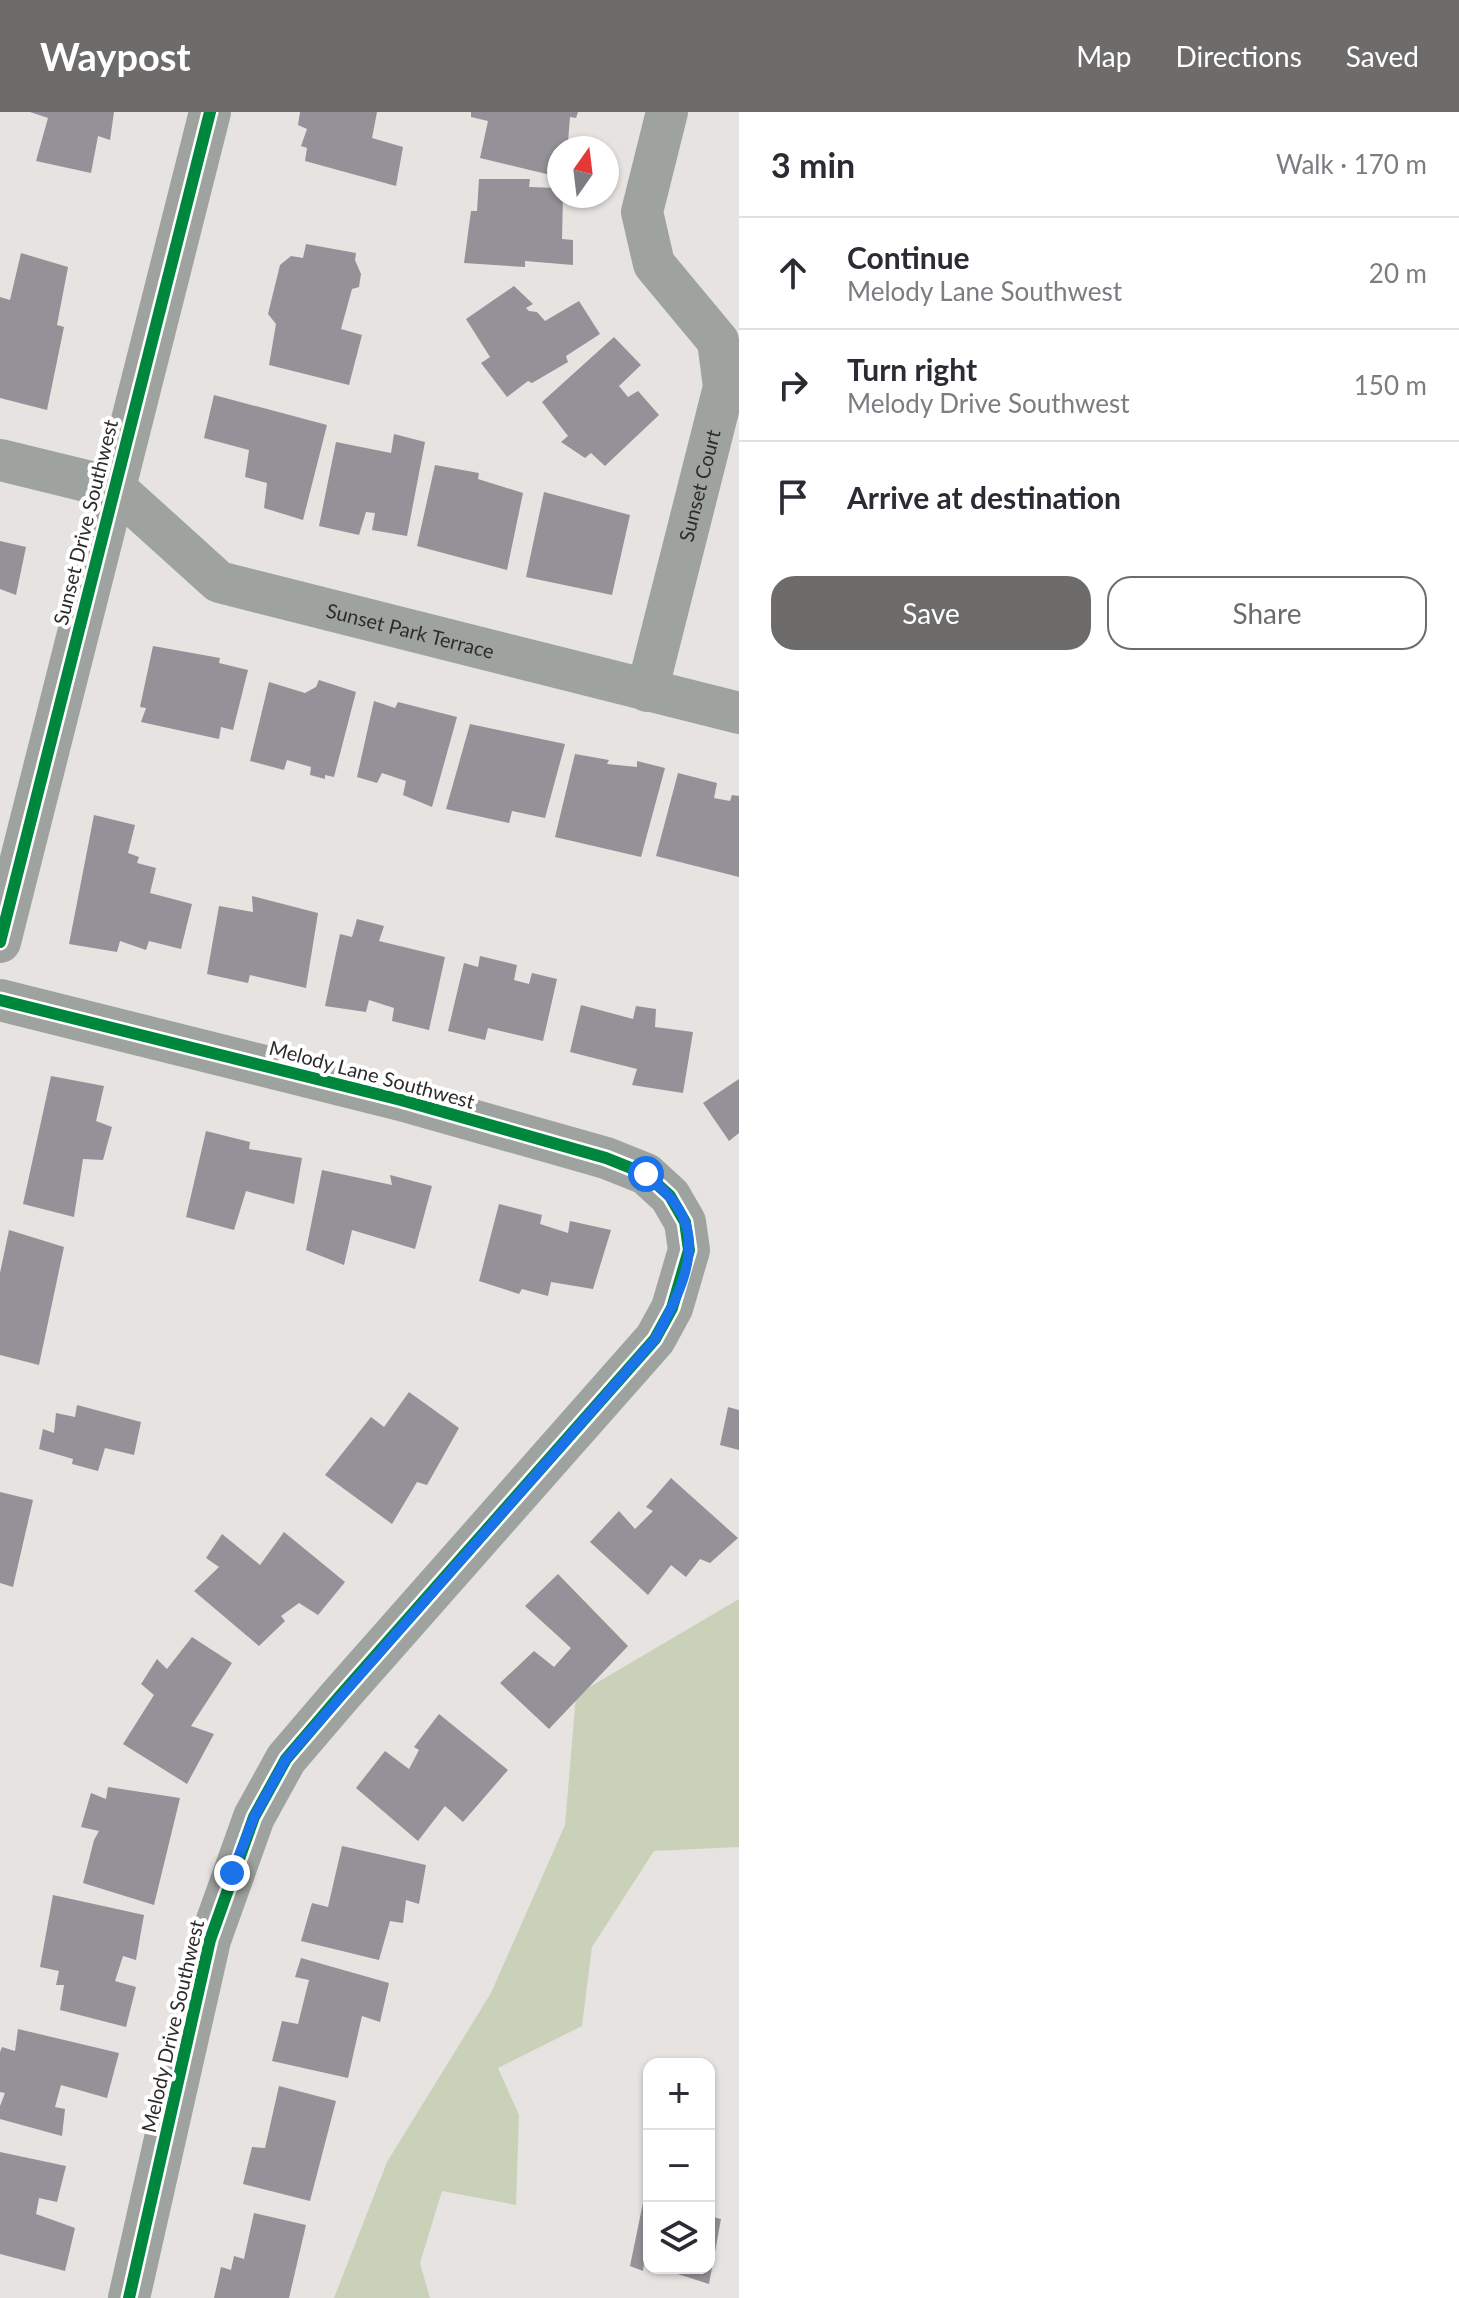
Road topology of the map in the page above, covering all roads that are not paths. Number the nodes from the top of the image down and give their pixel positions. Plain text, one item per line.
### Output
1 (210, 112) edge
2 (667, 112) edge
3 (0, 460) edge
4 (115, 488) junction
5 (647, 691) junction
6 (739, 713) edge
7 (0, 942) edge
8 (0, 1000) edge
9 (689, 1247) joint
10 (129, 2298) edge

1 - 4 street, Sunset Drive Southwest
2 - 5 street, Sunset Court
3 - 4 street
4 - 5 street, Sunset Park Terrace
4 - 7 street, Sunset Drive Southwest
5 - 6 street, Sunset Park Terrace
8 - 9 street, Melody Lane Southwest
9 - 10 street, Melody Drive Southwest

